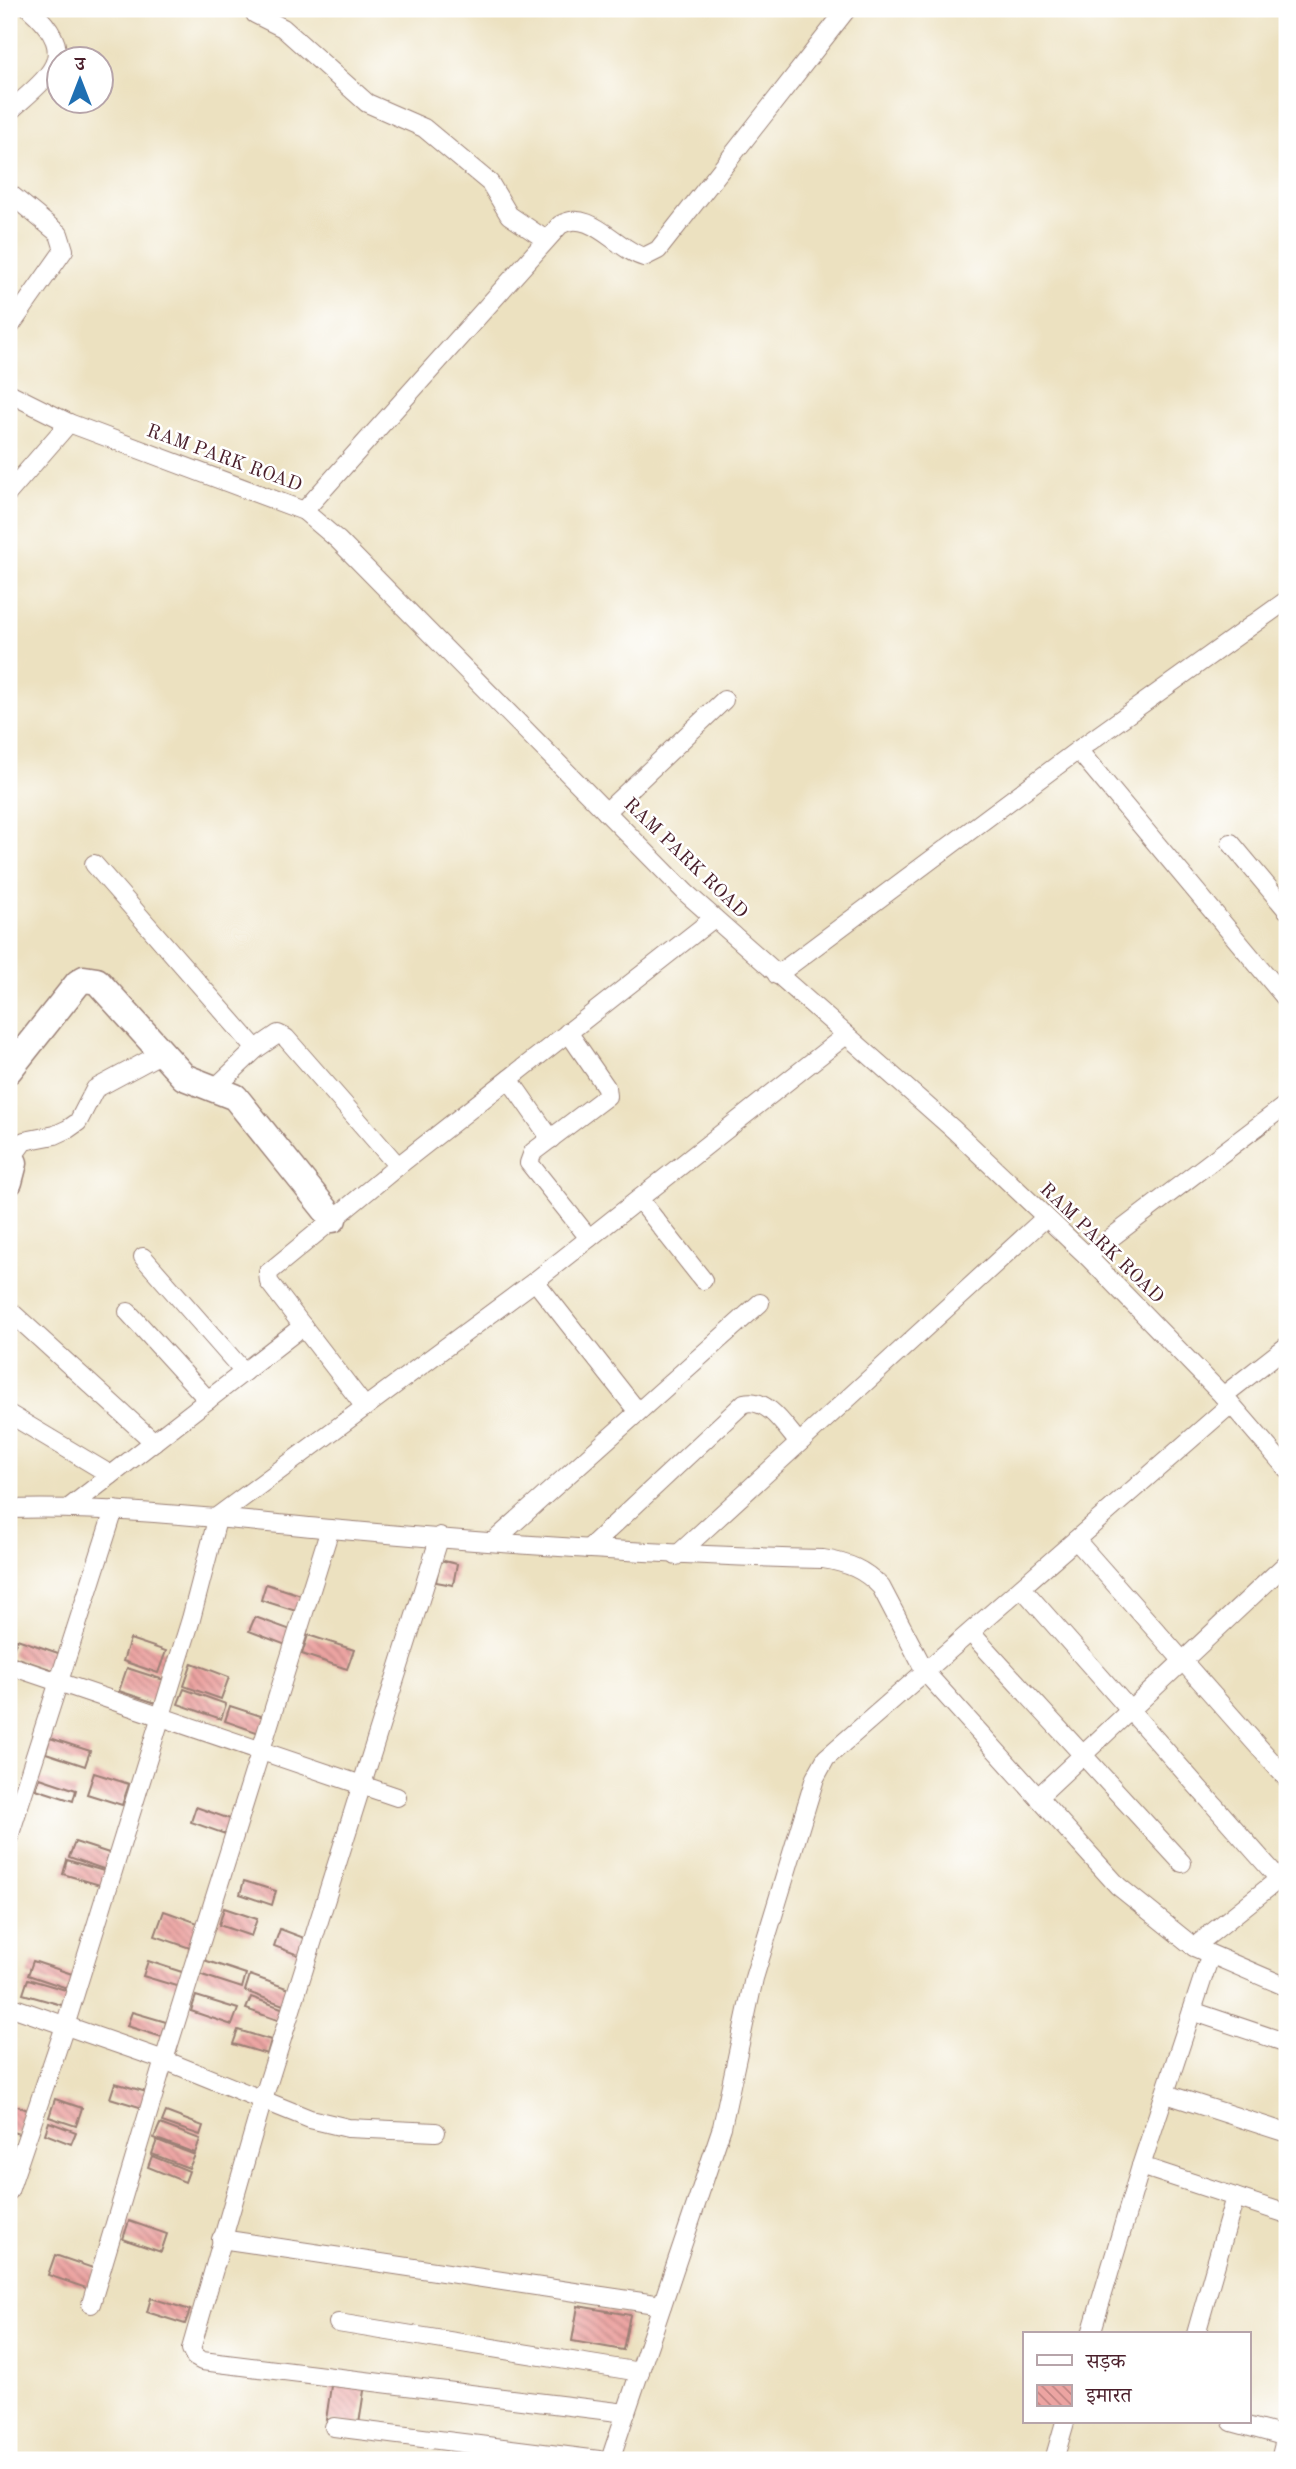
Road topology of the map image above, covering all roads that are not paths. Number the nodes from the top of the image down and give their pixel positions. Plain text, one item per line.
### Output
1 (847, 9) edge
2 (39, 12) edge
3 (255, 14) dead end
4 (9, 112) edge
5 (9, 193) edge
6 (546, 240) junction
7 (9, 328) edge
8 (9, 393) edge
9 (69, 423) junction
10 (9, 492) edge
11 (304, 511) junction
12 (1287, 600) edge
13 (724, 700) dead end
14 (1078, 750) junction
15 (606, 812) junction
16 (1231, 843) dead end
17 (94, 864) dead end
18 (1287, 910) edge
19 (714, 918) junction
20 (777, 975) junction
21 (1287, 1000) edge
22 (569, 1032) junction
23 (846, 1035) junction
24 (256, 1049) junction
25 (162, 1053) junction
26 (9, 1070) edge
27 (509, 1079) junction
28 (214, 1089) junction
29 (1287, 1104) edge
30 (551, 1139) junction
31 (10, 1164) edge
32 (398, 1166) junction
33 (639, 1199) junction
34 (1045, 1218) junction
35 (333, 1219) junction
36 (589, 1238) junction
37 (1087, 1256) junction
38 (143, 1257) dead end
39 (704, 1280) dead end
40 (535, 1281) junction
41 (760, 1303) dead end
42 (9, 1310) edge
43 (128, 1312) dead end
44 (303, 1326) junction
45 (1287, 1346) edge
46 (244, 1372) junction
47 (208, 1400) junction
48 (1227, 1400) junction
49 (365, 1407) junction
50 (638, 1412) junction
51 (9, 1414) edge
52 (154, 1442) junction
53 (799, 1443) junction
54 (1287, 1469) edge
55 (111, 1475) junction
56 (70, 1507) junction
57 (9, 1509) edge
58 (114, 1510) junction
59 (218, 1516) junction
60 (330, 1529) junction
61 (440, 1536) junction
62 (1076, 1540) junction
63 (494, 1541) junction
64 (588, 1549) junction
65 (676, 1556) junction
66 (1287, 1563) edge
67 (1022, 1588) junction
68 (971, 1633) junction
69 (1184, 1661) junction
70 (17, 1668) dead end
71 (926, 1673) junction
72 (58, 1682) junction
73 (1131, 1712) junction
74 (161, 1717) junction
75 (262, 1751) junction
76 (1083, 1755) junction
77 (1287, 1779) edge
78 (361, 1785) junction
79 (397, 1797) dead end
80 (1038, 1797) junction
81 (9, 1837) edge
82 (1182, 1863) dead end
83 (1283, 1884) edge
84 (1194, 1947) junction
85 (1210, 1956) junction
86 (1284, 1981) edge
87 (9, 2006) edge
88 (1192, 2011) junction
89 (65, 2026) junction
90 (1287, 2043) edge
91 (164, 2060) junction
92 (1166, 2094) junction
93 (262, 2099) junction
94 (436, 2132) dead end
95 (1287, 2133) edge
96 (1141, 2166) junction
97 (9, 2191) edge
98 (1235, 2197) junction
99 (1287, 2214) edge
100 (221, 2239) junction
101 (91, 2304) dead end
102 (662, 2305) junction
103 (338, 2323) dead end
104 (1092, 2332) edge
105 (1197, 2332) edge
106 (640, 2372) junction
107 (626, 2413) junction
108 (1064, 2424) edge
109 (1240, 2424) edge
110 (334, 2427) dead end
111 (1287, 2435) edge
112 (599, 2460) edge
113 (610, 2460) edge
114 (1055, 2460) edge
115 (1280, 2460) edge

1 - 6 street
2 - 4 street
3 - 6 street
5 - 7 street
6 - 11 street
8 - 9 street, RAM PARK ROAD
9 - 10 street
9 - 11 street, RAM PARK ROAD
11 - 15 street, RAM PARK ROAD
12 - 14 street
13 - 15 street
14 - 20 street
14 - 21 street
15 - 19 street, RAM PARK ROAD
16 - 18 street
17 - 24 street
19 - 20 street, RAM PARK ROAD
19 - 22 street
20 - 23 street, RAM PARK ROAD
22 - 27 street
22 - 30 street
23 - 33 street
23 - 34 street, RAM PARK ROAD
24 - 28 street
24 - 32 street
25 - 26 street
25 - 28 street
25 - 31 street
27 - 30 street
27 - 32 street
28 - 35 street
29 - 37 street
30 - 36 street
32 - 35 street
33 - 36 street
33 - 39 street
34 - 37 street, RAM PARK ROAD
34 - 53 street
35 - 44 street
36 - 40 street
37 - 48 street, RAM PARK ROAD
38 - 46 street
40 - 49 street
40 - 50 street
41 - 50 street
42 - 52 street
43 - 47 street
44 - 46 street
44 - 49 street
45 - 48 street
46 - 47 street
47 - 52 street
48 - 54 street, RAM PARK ROAD
48 - 62 street
49 - 59 street
50 - 63 street
51 - 55 street
52 - 55 street
53 - 64 street
53 - 65 street
55 - 56 street
56 - 57 street
56 - 58 street
58 - 59 street
58 - 72 street
59 - 60 street
59 - 74 street
60 - 61 street
60 - 75 street
61 - 63 street
61 - 78 street
62 - 67 street
62 - 69 street
63 - 64 street
64 - 65 street
65 - 71 street
66 - 69 street
67 - 68 street
67 - 73 street
68 - 71 street
68 - 76 street
69 - 73 street
69 - 77 street
70 - 72 street
71 - 80 street
71 - 102 street
72 - 74 street
72 - 81 street
73 - 76 street
73 - 83 street
74 - 75 street
74 - 89 street
75 - 78 street
75 - 91 street
76 - 80 street
76 - 82 street
78 - 79 street
78 - 93 street
80 - 84 street
83 - 84 street
84 - 85 street
85 - 86 street
85 - 88 street
87 - 89 street
88 - 90 street
88 - 92 street
89 - 91 street
89 - 97 street
91 - 93 street
91 - 101 street
92 - 95 street
92 - 96 street
93 - 94 street
93 - 100 street
96 - 98 street
96 - 104 street
98 - 99 street
98 - 105 street
100 - 102 street
100 - 107 street
102 - 106 street
103 - 106 street
106 - 107 street
107 - 113 street
108 - 114 street
109 - 111 street
110 - 112 street
111 - 115 street

